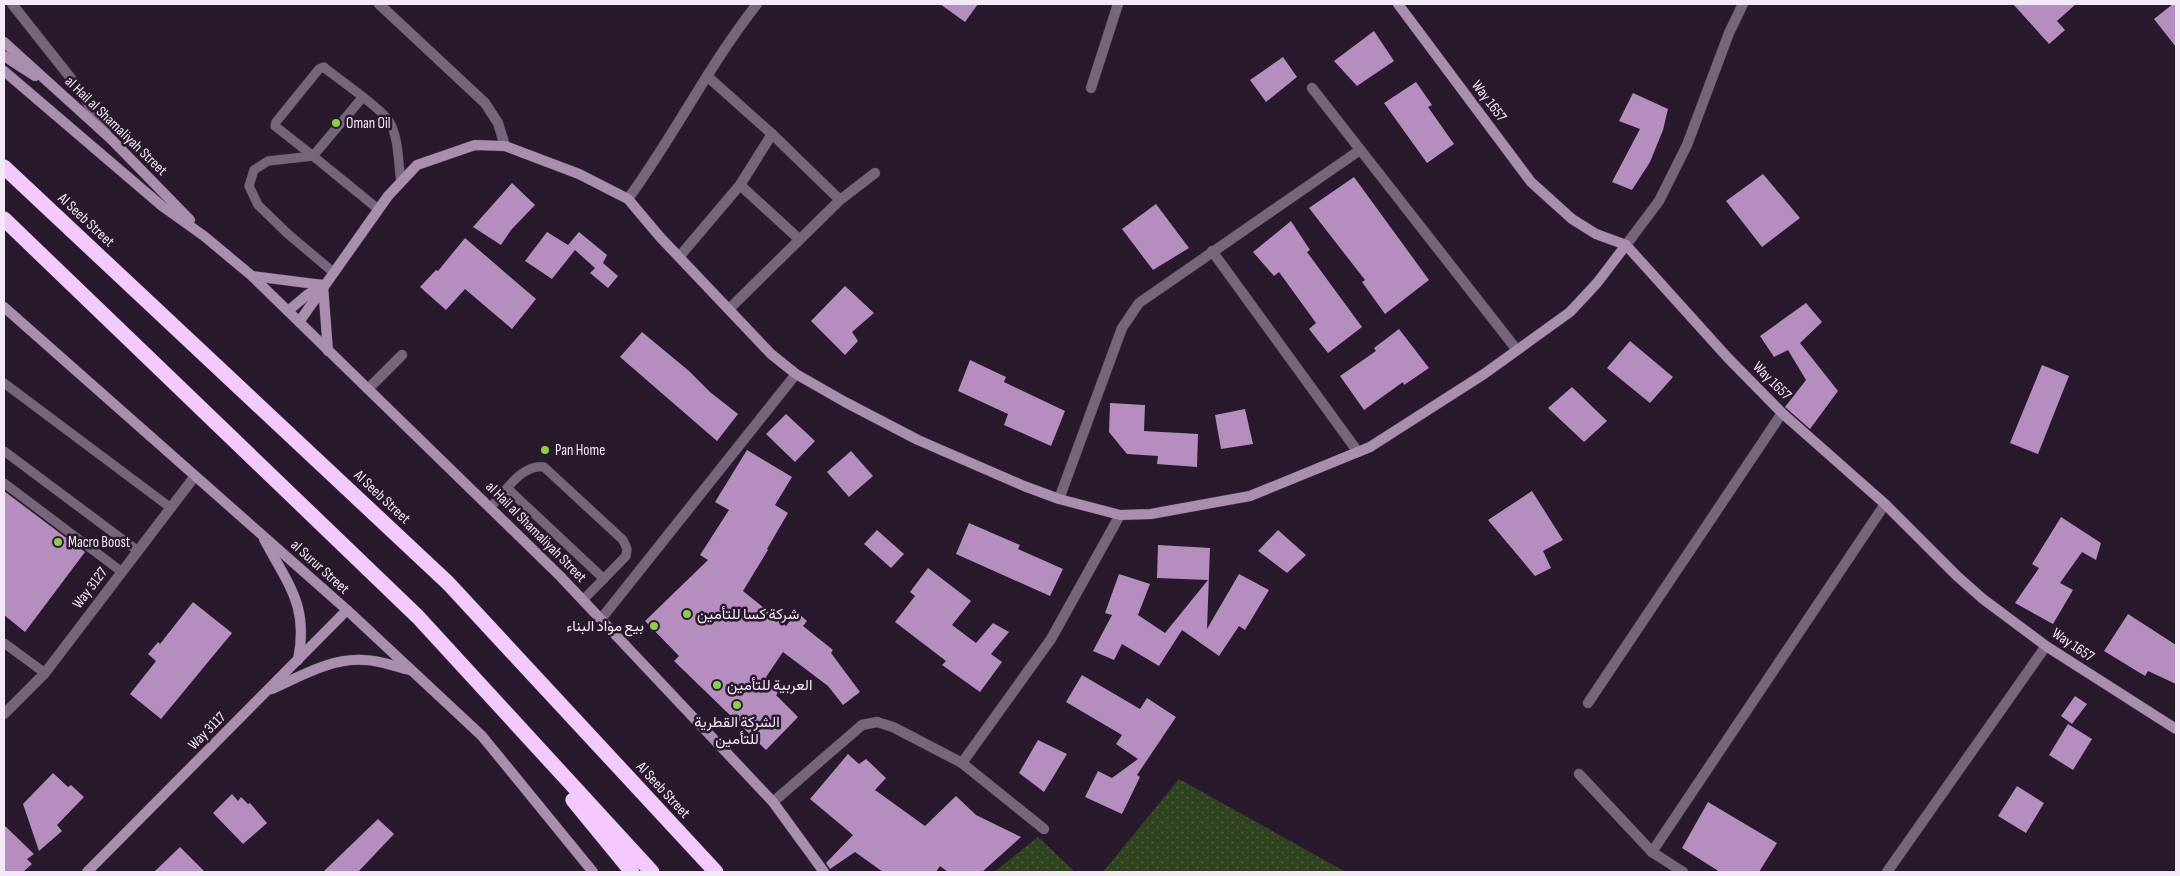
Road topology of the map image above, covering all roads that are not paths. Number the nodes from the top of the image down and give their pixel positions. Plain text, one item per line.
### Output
1 (12, 4) edge
2 (379, 4) edge
3 (757, 4) edge
4 (1118, 4) edge
5 (1398, 4) edge
6 (1743, 4) edge
7 (4, 42) edge
8 (4, 56) edge
9 (4, 71) edge
10 (707, 76) junction
11 (1091, 88) dead end
12 (1312, 88) dead end
13 (57, 90) junction
14 (362, 98) junction
15 (772, 134) junction
16 (110, 139) junction
17 (505, 146) junction
18 (1360, 150) junction
19 (313, 156) junction
20 (4, 167) edge
21 (876, 172) dead end
22 (401, 182) junction
23 (740, 185) junction
24 (628, 199) junction
25 (840, 200) junction
26 (378, 209) junction
27 (4, 220) edge
28 (204, 236) junction
29 (799, 239) junction
30 (1626, 245) junction
31 (1212, 251) junction
32 (679, 257) junction
33 (333, 272) junction
34 (252, 276) junction
35 (323, 285) junction
36 (4, 307) edge
37 (729, 309) junction
38 (288, 311) junction
39 (299, 322) junction
40 (1517, 350) junction
41 (328, 351) junction
42 (402, 355) dead end
43 (796, 374) junction
44 (4, 383) edge
45 (368, 389) junction
46 (1782, 412) junction
47 (4, 451) edge
48 (1358, 452) junction
49 (195, 476) junction
50 (4, 483) edge
51 (508, 489) junction
52 (1059, 499) junction
53 (1885, 504) junction
54 (171, 508) junction
55 (490, 508) junction
56 (1120, 515) junction
57 (261, 534) junction
58 (138, 551) junction
59 (122, 572) junction
60 (604, 579) junction
61 (583, 600) junction
62 (347, 610) junction
63 (601, 619) junction
64 (4, 643) edge
65 (2046, 646) junction
66 (298, 660) junction
67 (411, 670) junction
68 (45, 673) junction
69 (266, 692) junction
70 (1588, 703) dead end
71 (4, 714) edge
72 (2176, 729) edge
73 (553, 764) junction
74 (962, 764) junction
75 (1579, 774) dead end
76 (773, 802) junction
77 (1044, 829) dead end
78 (1652, 852) junction
79 (87, 872) edge
80 (593, 872) edge
81 (632, 872) edge
82 (652, 872) edge
83 (716, 872) edge
84 (824, 872) edge
85 (1683, 872) edge
86 (1887, 872) edge

1 - 16 street
2 - 17 street
3 - 10 street
4 - 11 street
5 - 30 street, Way 1657
6 - 30 street
7 - 13 street, al Hail al Shamaliyah Street
8 - 13 street
9 - 28 street, al Hail al Shamaliyah Street
10 - 15 street
10 - 24 street
12 - 18 street
13 - 16 street, al Hail al Shamaliyah Street
14 - 19 lane
14 - 19 lane
14 - 22 lane
15 - 23 street
15 - 25 street
16 - 28 street, al Hail al Shamaliyah Street
17 - 22 street
17 - 24 street
18 - 31 street
18 - 40 street
19 - 26 lane
19 - 33 lane
20 - 83 highway, Al Seeb Street
21 - 25 street
22 - 26 street
23 - 29 street
23 - 32 street
24 - 32 street
25 - 29 street
26 - 33 street
27 - 73 highway
28 - 34 street, al Hail al Shamaliyah Street
29 - 37 street
30 - 40 street
30 - 46 street, Way 1657
31 - 48 street
31 - 52 street
32 - 37 street
33 - 35 street
34 - 35 street
34 - 38 street, al Hail al Shamaliyah Street
35 - 38 street
35 - 39 street
35 - 41 street
36 - 49 street, al Surur Street
37 - 43 street
38 - 39 street, al Hail al Shamaliyah Street
39 - 41 street, al Hail al Shamaliyah Street
40 - 48 street
41 - 45 street, al Hail al Shamaliyah Street
42 - 45 street
43 - 52 street
43 - 63 street
44 - 54 lane
45 - 55 street, al Hail al Shamaliyah Street
46 - 53 street, Way 1657
46 - 70 street
47 - 58 lane
48 - 56 street
49 - 54 street, Way 3127
49 - 57 street, al Surur Street
50 - 59 lane
51 - 55 lane
51 - 60 lane
51 - 60 lane
52 - 56 street
53 - 65 street, Way 1657
53 - 78 street
54 - 58 street, Way 3127
55 - 61 street, al Hail al Shamaliyah Street
56 - 74 street
57 - 62 street, al Surur Street
57 - 66 street
58 - 59 street, Way 3127
59 - 68 street, Way 3127
60 - 61 lane
61 - 63 street, al Hail al Shamaliyah Street
62 - 66 street, Way 3117
62 - 67 street, al Surur Street
63 - 76 street, al Hail al Shamaliyah Street
64 - 68 lane
65 - 72 street, Way 1657
65 - 86 street
66 - 69 street, Way 3117
67 - 69 street
67 - 80 street, al Surur Street
68 - 71 street, Way 3127
69 - 79 street, Way 3117
73 - 81 highway
73 - 82 highway
74 - 76 street
74 - 77 street
75 - 78 street
76 - 84 street, al Hail al Shamaliyah Street
78 - 85 street

